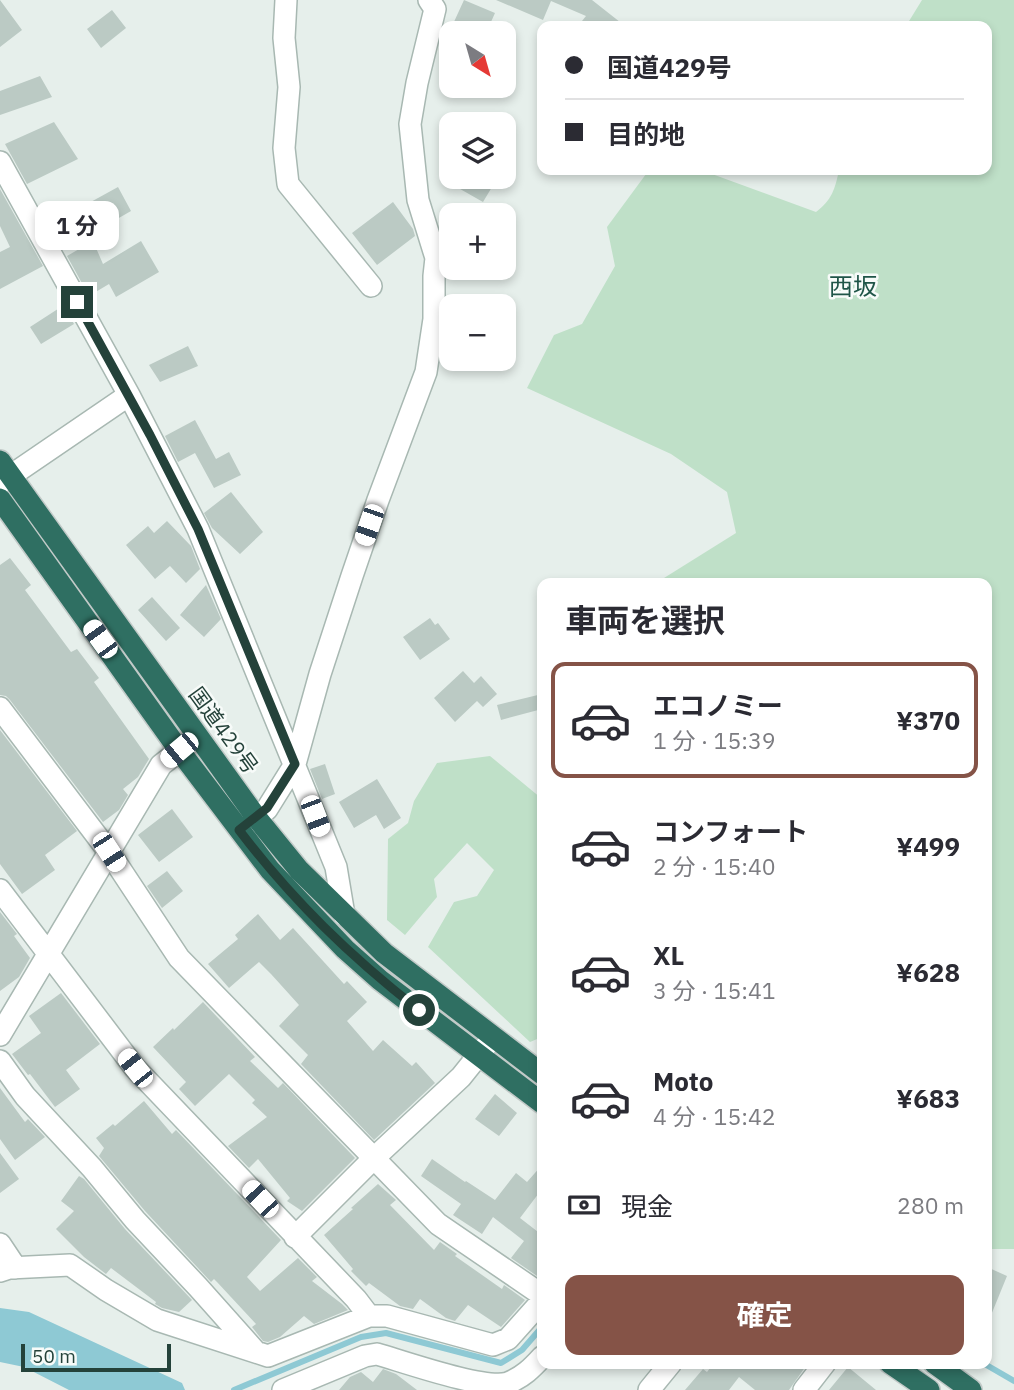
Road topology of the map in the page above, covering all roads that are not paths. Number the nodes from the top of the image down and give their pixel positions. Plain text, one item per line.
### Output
1 (286, 0) edge
2 (429, 0) edge
3 (0, 162) edge
4 (371, 286) dead end
5 (129, 395) junction
6 (4, 473) edge
7 (24, 495) junction
8 (2, 505) edge
9 (0, 708) edge
10 (198, 736) junction
11 (179, 750) junction
12 (295, 764) junction
13 (248, 824) junction
14 (109, 852) junction
15 (0, 890) edge
16 (344, 915) junction
17 (48, 954) junction
18 (0, 1035) edge
19 (493, 1037) junction
20 (478, 1055) junction
21 (0, 1061) edge
22 (537, 1070) edge
23 (537, 1099) edge
24 (373, 1159) junction
25 (295, 1237) junction
26 (0, 1244) edge
27 (8, 1270) edge
28 (537, 1292) edge
29 (537, 1307) edge
30 (369, 1316) junction
31 (257, 1352) junction
32 (537, 1363) edge
33 (666, 1369) edge
34 (820, 1369) edge
35 (899, 1369) edge
36 (942, 1369) edge
37 (505, 1387) edge
38 (297, 1388) edge
39 (649, 1390) edge
40 (804, 1390) edge
41 (929, 1390) edge
42 (971, 1390) edge

1 - 4 street
2 - 12 street
3 - 5 street
5 - 6 street
5 - 12 street
6 - 7 highway, 国道429号
7 - 8 street
7 - 10 highway, 国道429号
8 - 11 highway, 国道429号
9 - 14 street
10 - 11 street
10 - 13 highway, 国道429号
11 - 13 highway, 国道429号
11 - 14 street
12 - 13 street
12 - 16 street
13 - 16 highway, 国道429号
13 - 20 highway, 国道429号
14 - 17 street
14 - 24 street
15 - 17 street
16 - 19 highway, 国道429号
17 - 18 street
17 - 25 street
19 - 20 street
19 - 22 highway, 国道429号
20 - 23 highway, 国道429号
20 - 24 street
21 - 31 street
24 - 25 street
24 - 28 street
25 - 30 street
26 - 27 street
27 - 31 street
29 - 30 street
30 - 31 street
32 - 37 street
33 - 39 street
34 - 40 street
35 - 41 highway
36 - 42 highway
37 - 38 street

